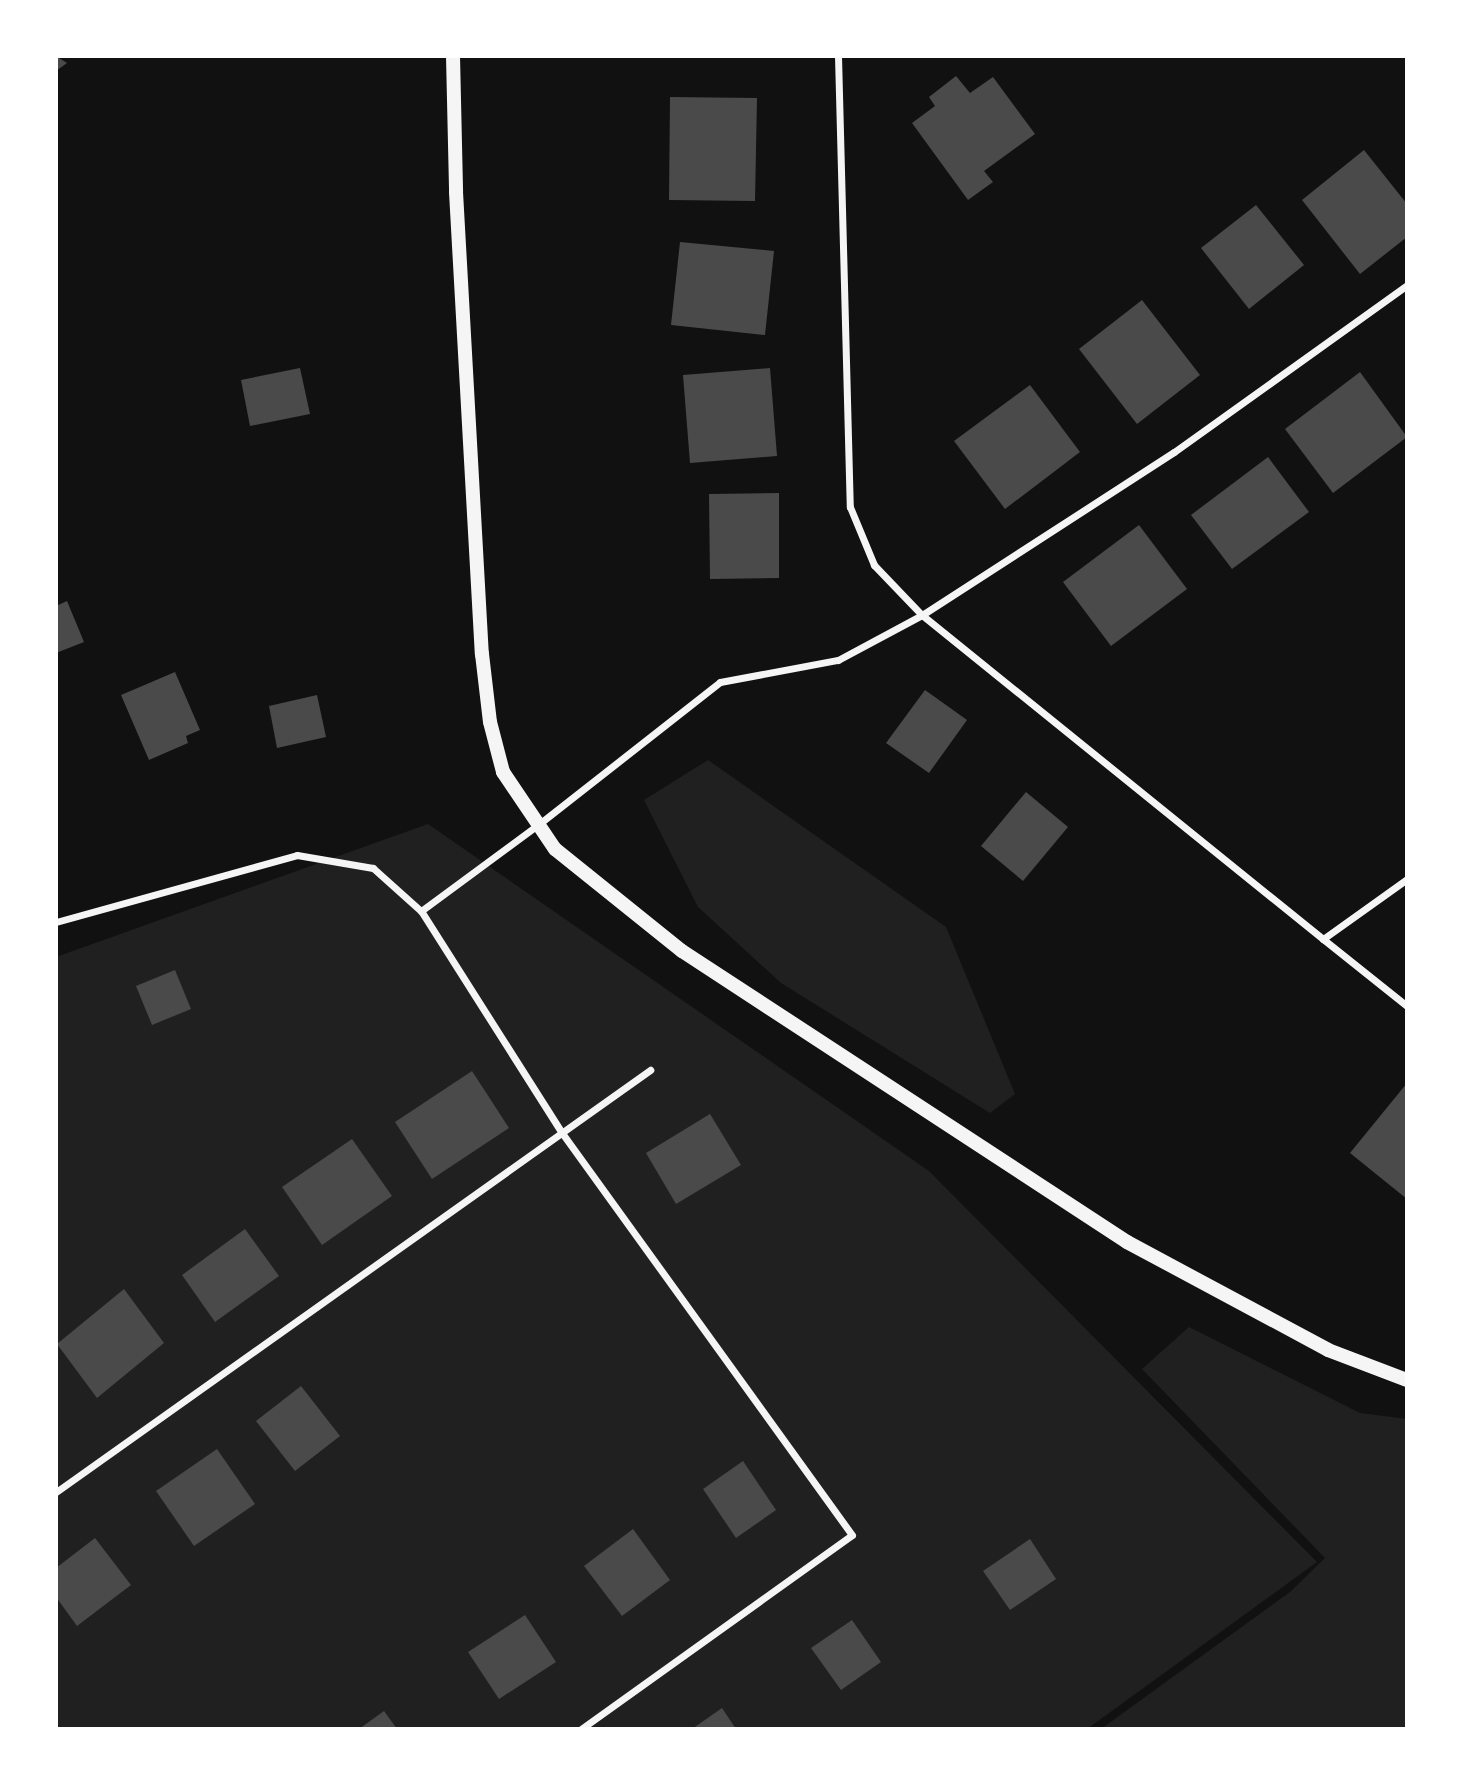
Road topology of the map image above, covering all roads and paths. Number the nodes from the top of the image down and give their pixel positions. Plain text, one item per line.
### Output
1 (453, 56) edge
2 (838, 56) edge
3 (1407, 285) edge
4 (922, 615) junction
5 (539, 824) junction
6 (1407, 879) edge
7 (421, 911) junction
8 (56, 922) edge
9 (1323, 939) junction
10 (1407, 1006) edge
11 (650, 1070) dead end
12 (562, 1133) junction
13 (1407, 1380) edge
14 (56, 1492) edge
15 (580, 1729) edge

1 - 5 main road
2 - 4 street
3 - 4 street
4 - 5 street
4 - 9 street
5 - 7 street
5 - 13 main road
6 - 9 street
7 - 8 street
7 - 12 street
9 - 10 street
11 - 12 street
12 - 14 street
12 - 15 street

